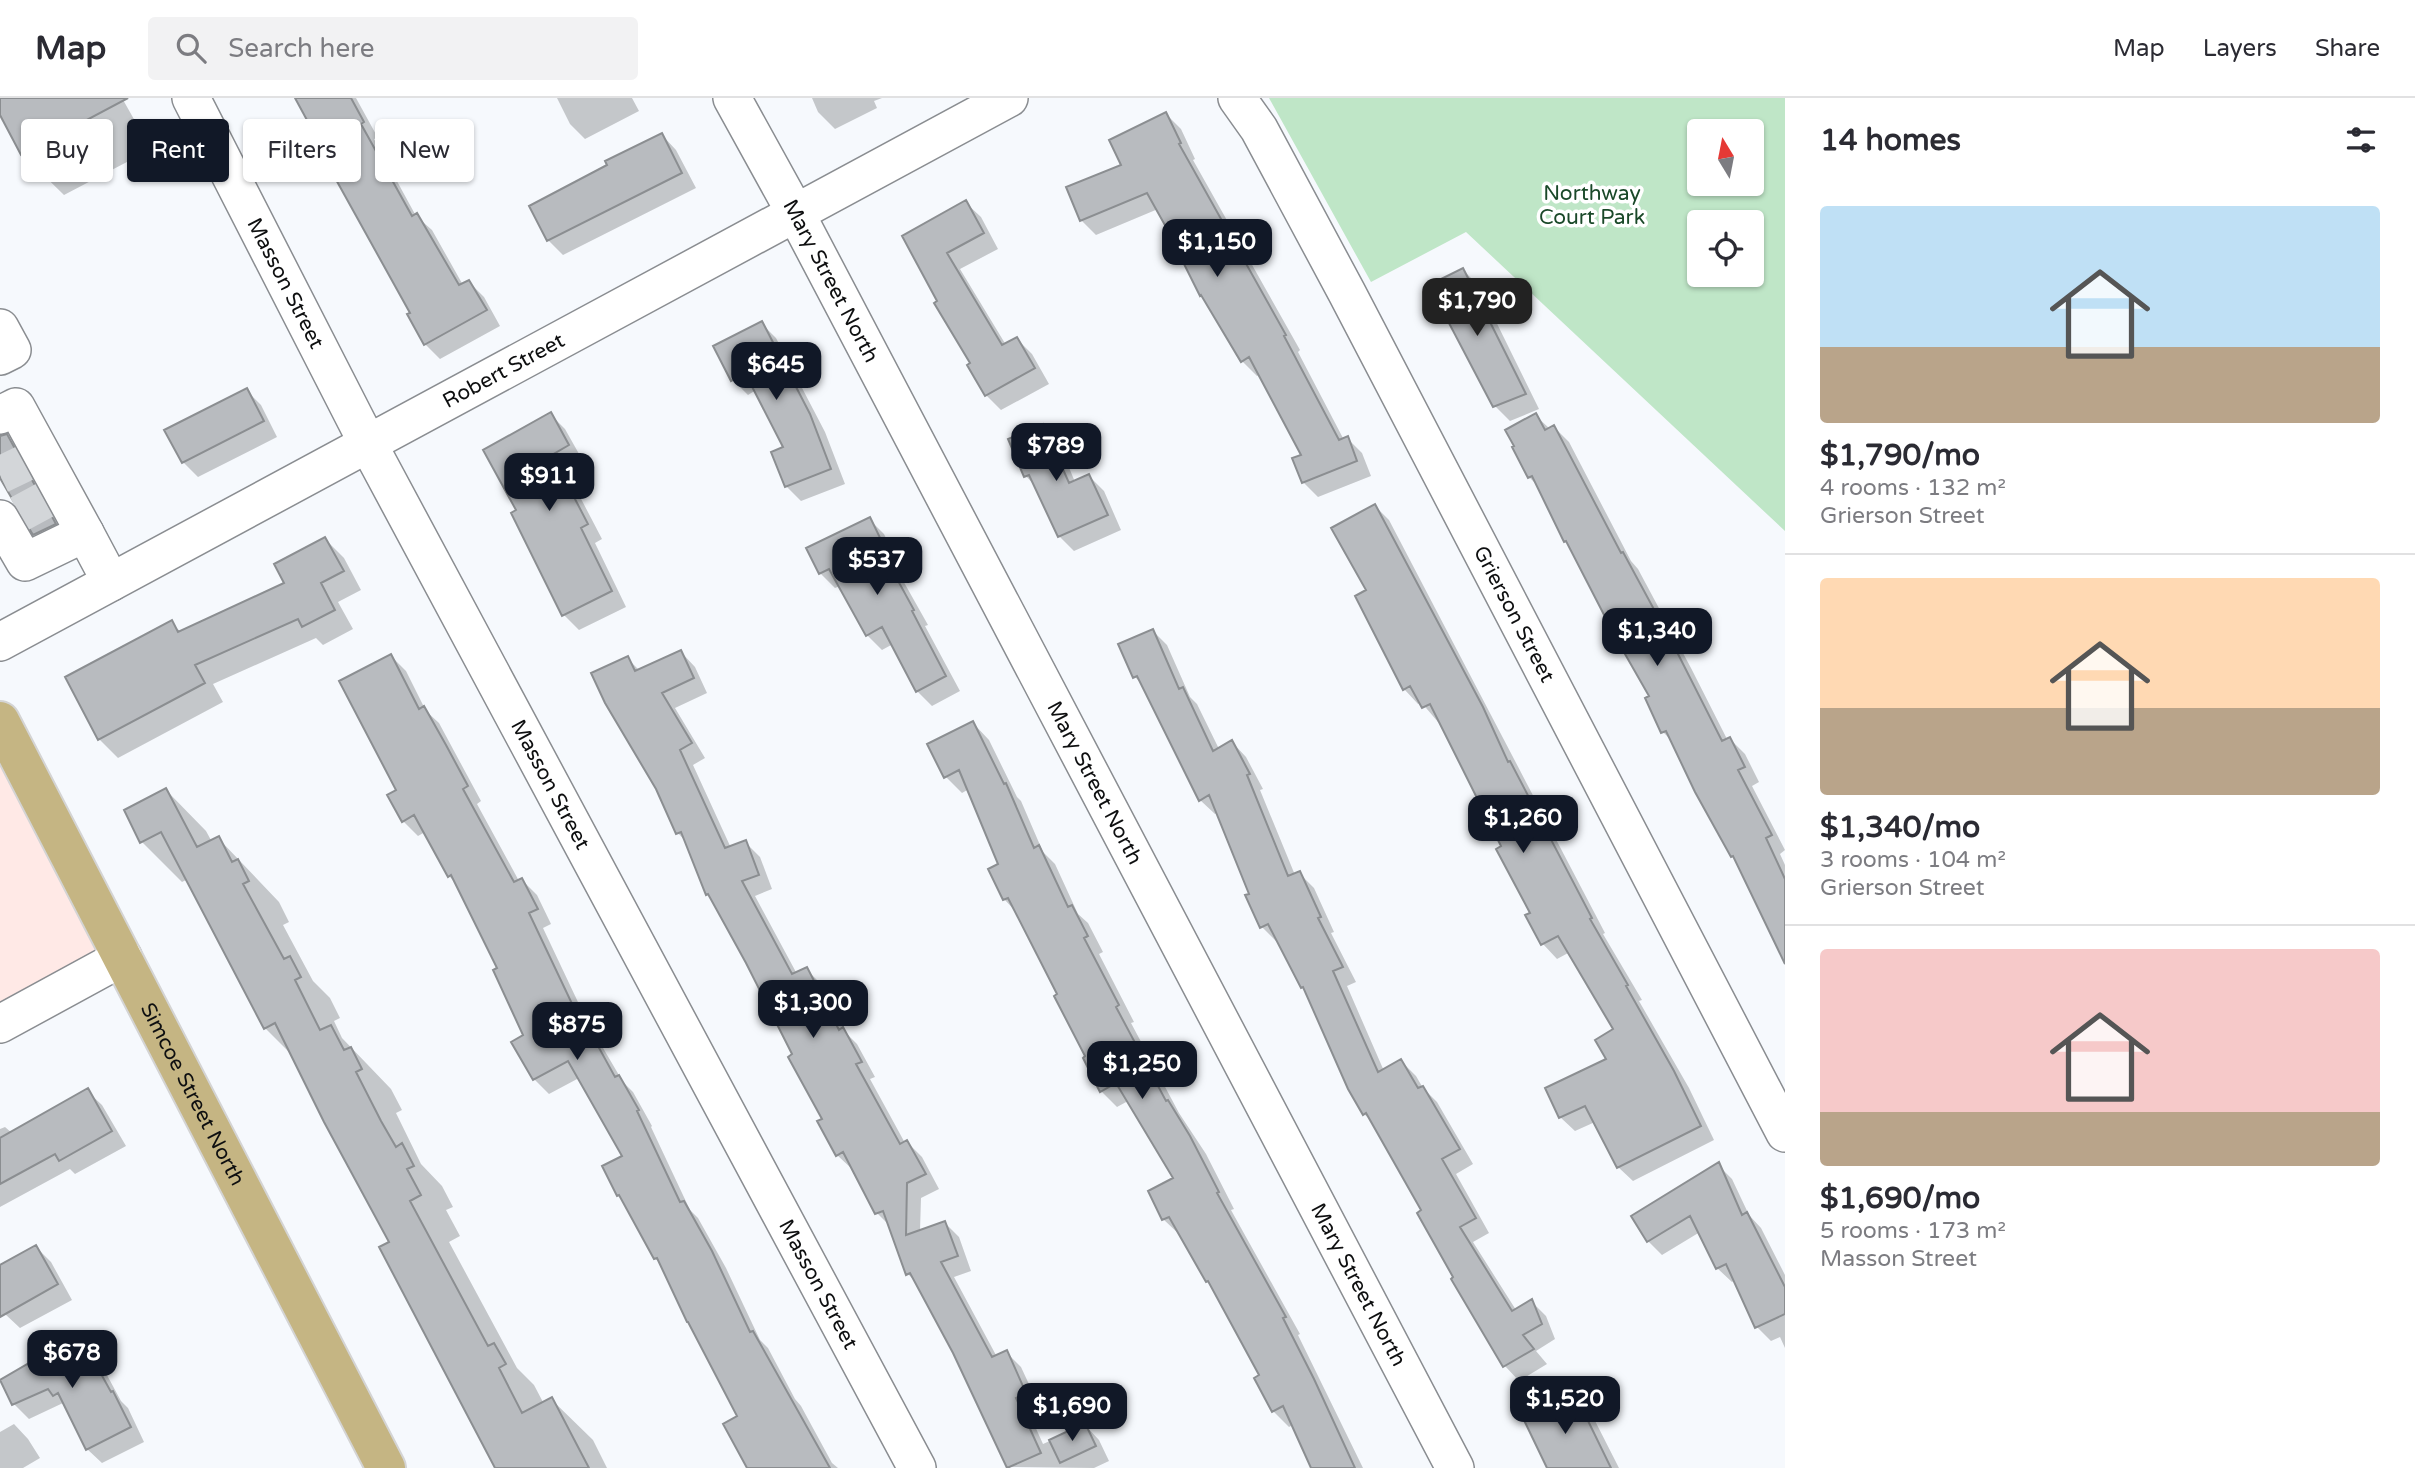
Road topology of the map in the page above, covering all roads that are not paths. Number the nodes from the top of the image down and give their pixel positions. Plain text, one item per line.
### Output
1 (191, 98) edge
2 (732, 98) edge
3 (1009, 98) edge
4 (1237, 98) edge
5 (796, 214) junction
6 (0, 328) edge
7 (0, 356) edge
8 (0, 415) edge
9 (368, 442) junction
10 (26, 510) edge
11 (85, 533) junction
12 (111, 582) junction
13 (0, 642) edge
14 (0, 721) edge
15 (123, 957) junction
16 (0, 1024) edge
17 (1785, 1133) edge
18 (386, 1468) edge
19 (917, 1468) edge
20 (1455, 1468) edge

1 - 9 street, Masson Street
2 - 5 street, Mary Street North
3 - 5 street, Robert Street
4 - 17 street, Grierson Street
5 - 9 street, Robert Street
5 - 20 street, Mary Street North
6 - 7 street
8 - 10 street
9 - 12 street, Robert Street
9 - 19 street, Masson Street
10 - 11 street
10 - 11 street
11 - 12 street
12 - 13 street, Robert Street
14 - 15 main road, Simcoe Street North
15 - 16 street
15 - 18 main road, Simcoe Street North

